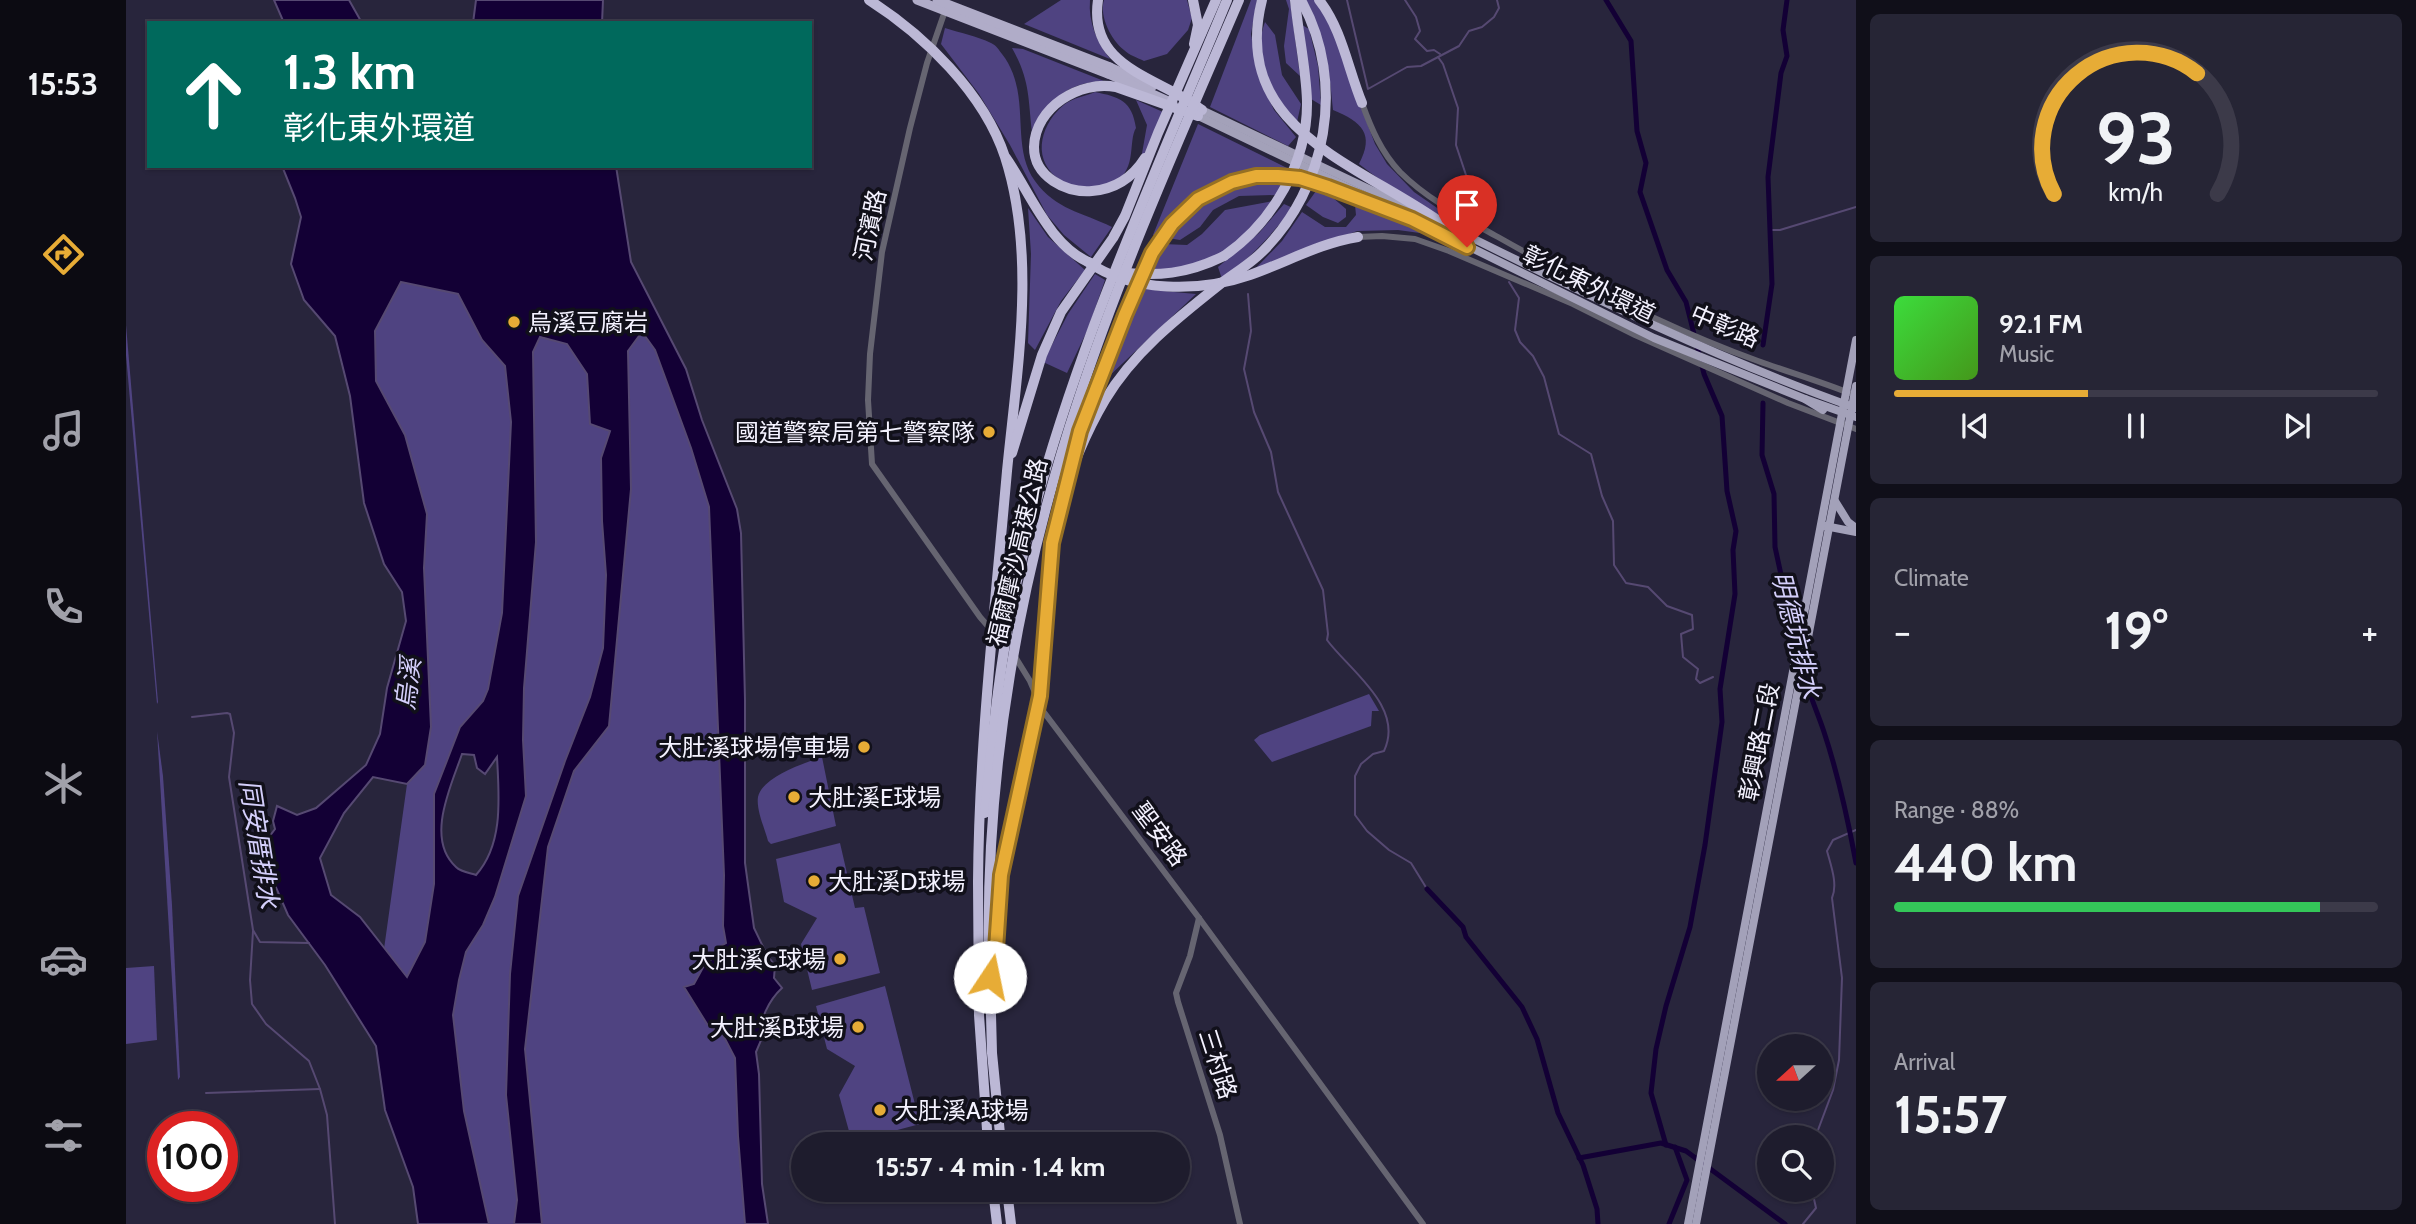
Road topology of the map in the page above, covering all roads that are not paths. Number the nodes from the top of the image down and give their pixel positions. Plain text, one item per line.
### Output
1 (869, 0) edge
2 (917, 0) edge
3 (937, 0) edge
4 (949, 0) edge
5 (1193, 0) edge
6 (1216, 0) edge
7 (1227, 0) edge
8 (1238, 0) edge
9 (1262, 0) edge
10 (1319, 0) edge
11 (1299, 1) edge
12 (1097, 4) edge
13 (1186, 68) junction
14 (1109, 70) junction
15 (1362, 103) joint
16 (1200, 113) junction
17 (1158, 133) junction
18 (1004, 155) junction
19 (1412, 219) junction
20 (1443, 224) junction
21 (1358, 237) joint
22 (1088, 262) junction
23 (1856, 340) edge
24 (1853, 392) edge
25 (1856, 408) edge
26 (1852, 423) edge
27 (1009, 459) junction
28 (1073, 463) junction
29 (872, 464) joint
30 (1835, 501) junction
31 (1820, 525) junction
32 (1830, 526) junction
33 (1856, 530) edge
34 (978, 882) junction
35 (1199, 918) junction
36 (990, 977) junction
37 (987, 1132) edge
38 (1000, 1132) edge
39 (995, 1202) edge
40 (1008, 1202) edge
41 (998, 1224) edge
42 (1011, 1224) edge
43 (1240, 1224) edge
44 (1423, 1224) edge
45 (1688, 1224) edge
46 (1696, 1224) edge

1 - 18 highway, bridge
2 - 14 highway, bridge
3 - 14 highway, bridge
4 - 29 street, 河濱路
5 - 13 highway, bridge
6 - 13 highway, bridge
7 - 34 highway, 福爾摩沙高速公路, bridge
8 - 36 highway, 福爾摩沙高速公路, bridge
9 - 20 highway
10 - 15 highway
11 - 22 highway, bridge
11 - 28 highway, bridge
12 - 16 highway
13 - 17 highway, bridge
14 - 16 highway
15 - 24 street, 中彰路
16 - 17 highway, bridge
16 - 19 main road, 彰化東外環道
16 - 20 main road, 彰化東外環道
17 - 27 highway, bridge
18 - 22 highway, bridge
18 - 27 highway, bridge
19 - 26 main road, 彰化東外環道, bridge
19 - 28 highway, bridge
20 - 25 main road, 彰化東外環道, bridge
21 - 22 highway
21 - 26 street, 中彰路
23 - 24 main road, 彰興路二段
24 - 26 main road, 彰興路二段
26 - 30 main road, 彰興路二段
26 - 31 main road, 彰興路二段
27 - 34 highway, bridge
28 - 36 highway, bridge
29 - 35 street, 聖安路
30 - 32 main road, 彰興路二段
30 - 33 main road
31 - 32 main road
31 - 45 main road, 彰興路二段
32 - 33 main road
32 - 46 main road, 彰興路二段
34 - 37 highway, 福爾摩沙高速公路
35 - 43 street, 三村路
35 - 44 street, 聖安路
36 - 38 highway, 福爾摩沙高速公路
39 - 41 highway
40 - 42 highway

